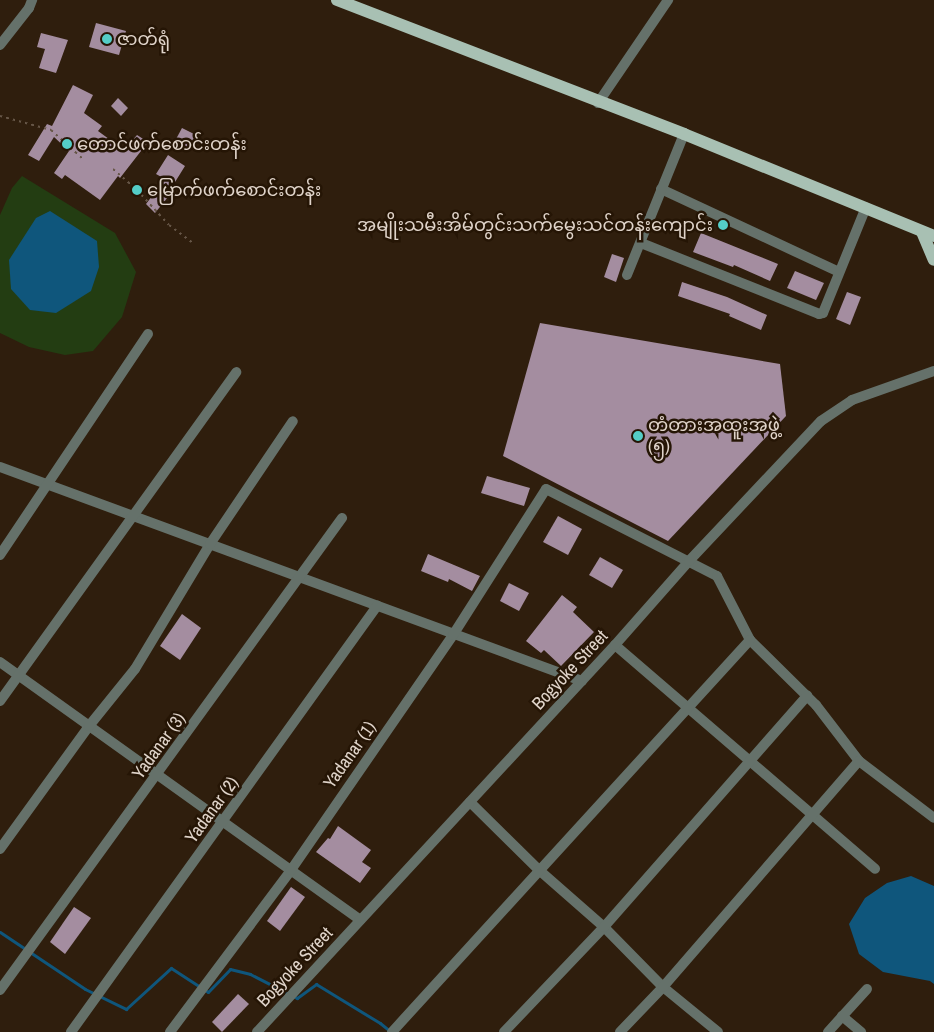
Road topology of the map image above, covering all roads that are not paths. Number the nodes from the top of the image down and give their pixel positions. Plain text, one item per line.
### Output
1 (32, 0) edge
2 (337, 0) edge
3 (668, 0) edge
4 (0, 45) edge
5 (598, 103) junction
6 (684, 134) junction
7 (661, 189) junction
8 (866, 208) junction
9 (928, 234) edge
10 (641, 243) junction
11 (934, 260) edge
12 (839, 272) junction
13 (627, 275) dead end
14 (148, 334) dead end
15 (934, 371) edge
16 (236, 372) dead end
17 (293, 421) dead end
18 (0, 467) edge
19 (48, 485) junction
20 (133, 516) junction
21 (342, 518) dead end
22 (210, 544) junction
23 (0, 555) edge
24 (689, 561) junction
25 (299, 577) junction
26 (377, 606) junction
27 (453, 634) junction
28 (750, 640) junction
29 (615, 645) junction
30 (0, 662) edge
31 (18, 675) junction
32 (582, 681) junction
33 (808, 696) junction
34 (0, 701) edge
35 (687, 708) junction
36 (89, 726) junction
37 (859, 761) junction
38 (749, 762) junction
39 (158, 775) junction
40 (470, 802) junction
41 (812, 815) junction
42 (934, 818) edge
43 (223, 822) junction
44 (0, 849) edge
45 (875, 869) dead end
46 (290, 870) junction
47 (539, 870) junction
48 (360, 920) junction
49 (604, 926) junction
50 (663, 987) junction
51 (867, 989) dead end
52 (0, 990) edge
53 (842, 1016) junction
54 (394, 1030) edge
55 (72, 1032) edge
56 (170, 1032) edge
57 (257, 1032) edge
58 (504, 1032) edge
59 (620, 1032) edge
60 (718, 1032) edge
61 (828, 1032) edge
62 (861, 1032) edge

1 - 4 street
2 - 5 main road
3 - 5 street
5 - 6 main road
6 - 7 street
6 - 8 main road
7 - 10 street
7 - 12 street
8 - 9 main road
8 - 12 street
9 - 11 main road
10 - 12 street
10 - 13 street
14 - 19 street
15 - 24 street, Bogyoke Street
16 - 20 street
17 - 22 street
18 - 19 street
19 - 20 street
19 - 23 street
20 - 22 street
20 - 31 street
21 - 25 street, Yadanar (3)
22 - 25 street
22 - 36 street
24 - 27 street, Yadanar (1)
24 - 28 street
24 - 29 street, Bogyoke Street
25 - 26 street
25 - 39 street, Yadanar (3)
26 - 27 street
26 - 43 street, Yadanar (2)
27 - 32 street
27 - 46 street, Yadanar (1)
28 - 33 street
28 - 35 street
29 - 32 street, Bogyoke Street
29 - 35 street
30 - 31 street
31 - 34 street
31 - 36 street
32 - 40 street, Bogyoke Street
33 - 37 street
33 - 38 street
35 - 38 street
35 - 47 street
36 - 39 street
36 - 44 street
37 - 41 street
37 - 42 street
38 - 41 street
38 - 49 street
39 - 43 street
39 - 52 street, Yadanar (3)
40 - 47 street
40 - 48 street, Bogyoke Street
41 - 45 street
41 - 50 street
43 - 46 street
43 - 55 street, Yadanar (2)
46 - 48 street
46 - 56 street, Yadanar (1)
47 - 49 street
47 - 54 street
48 - 57 street, Bogyoke Street
49 - 50 street
49 - 58 street
50 - 59 street
50 - 60 street
51 - 53 street
53 - 61 street
53 - 62 street

